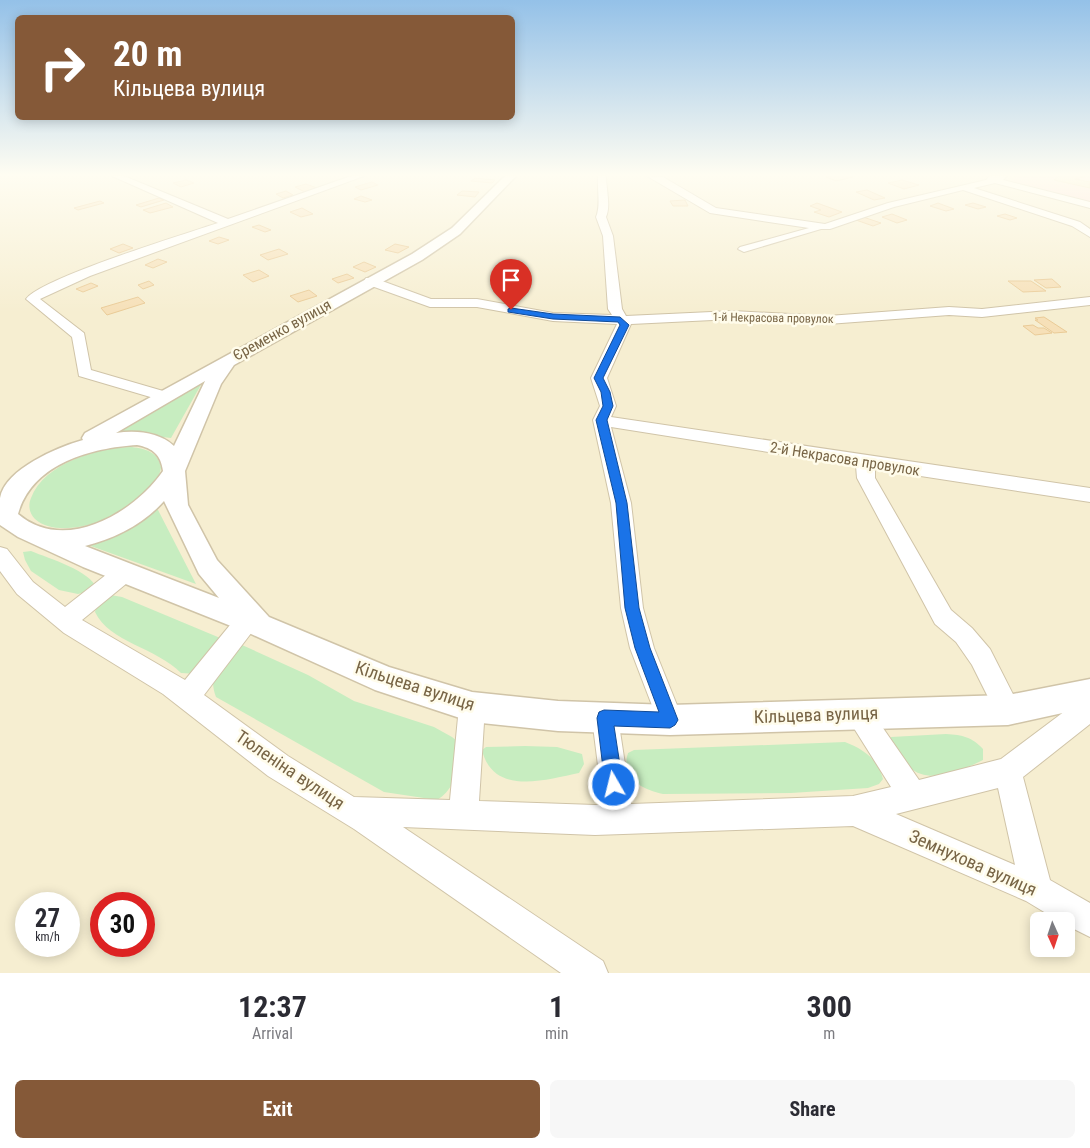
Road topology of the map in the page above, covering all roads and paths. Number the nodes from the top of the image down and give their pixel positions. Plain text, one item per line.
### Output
1 (224, 221) edge
2 (232, 221) edge
3 (466, 221) edge
4 (603, 221) edge
5 (787, 221) edge
6 (843, 221) edge
7 (1068, 221) edge
8 (1082, 221) edge
9 (228, 223) junction
10 (1076, 224) junction
11 (826, 227) junction
12 (1090, 234) edge
13 (744, 249) dead end
14 (370, 281) junction
15 (1090, 301) edge
16 (620, 319) junction
17 (228, 361) junction
18 (164, 396) junction
19 (602, 420) junction
20 (65, 453) junction
21 (865, 461) junction
22 (174, 471) junction
23 (28, 476) junction
24 (1090, 495) edge
25 (0, 498) edge
26 (14, 525) edge
27 (0, 555) edge
28 (124, 572) junction
29 (65, 620) junction
30 (254, 623) junction
31 (1090, 693) edge
32 (187, 697) junction
33 (472, 707) junction
34 (1090, 708) edge
35 (1008, 710) junction
36 (858, 714) junction
37 (604, 718) junction
38 (670, 720) junction
39 (1008, 771) junction
40 (913, 796) junction
41 (352, 811) junction
42 (854, 811) junction
43 (463, 816) junction
44 (619, 819) junction
45 (1036, 890) junction
46 (1090, 921) edge
47 (591, 973) edge

1 - 9 street
2 - 9 street
3 - 14 street, Єременко вулиця
4 - 16 street
5 - 11 street
6 - 11 street
7 - 10 street
8 - 10 street
9 - 18 street
10 - 12 street
11 - 13 street
14 - 16 street, 1-й Некрасова провулок
14 - 17 street, Єременко вулиця
15 - 16 street, 1-й Некрасова провулок
16 - 19 street
17 - 18 street
17 - 22 street, Єременко вулиця
18 - 20 street
19 - 21 street, 2-й Некрасова провулок
19 - 38 street
20 - 22 street
20 - 23 street
21 - 24 street, 2-й Некрасова провулок
21 - 35 street
22 - 26 street
22 - 30 street, Єременко вулиця
23 - 25 street
23 - 26 street
26 - 28 street, Кільцева вулиця
27 - 29 street, Тюленіна вулиця
28 - 29 street
28 - 30 street, Кільцева вулиця
29 - 32 street, Тюленіна вулиця
30 - 32 street
30 - 33 street, Кільцева вулиця
31 - 35 street, Кільцева вулиця
32 - 41 street, Тюленіна вулиця
33 - 37 street, Кільцева вулиця
33 - 43 street
34 - 39 street
35 - 36 street, Кільцева вулиця
36 - 38 street, Кільцева вулиця
36 - 40 street
37 - 38 street, Кільцева вулиця
37 - 44 street
39 - 40 street
39 - 45 street
40 - 42 street
41 - 43 street
41 - 47 street, Тюленіна вулиця
42 - 44 street
42 - 45 street, Земнухова вулиця
43 - 44 street
45 - 46 street, Земнухова вулиця

